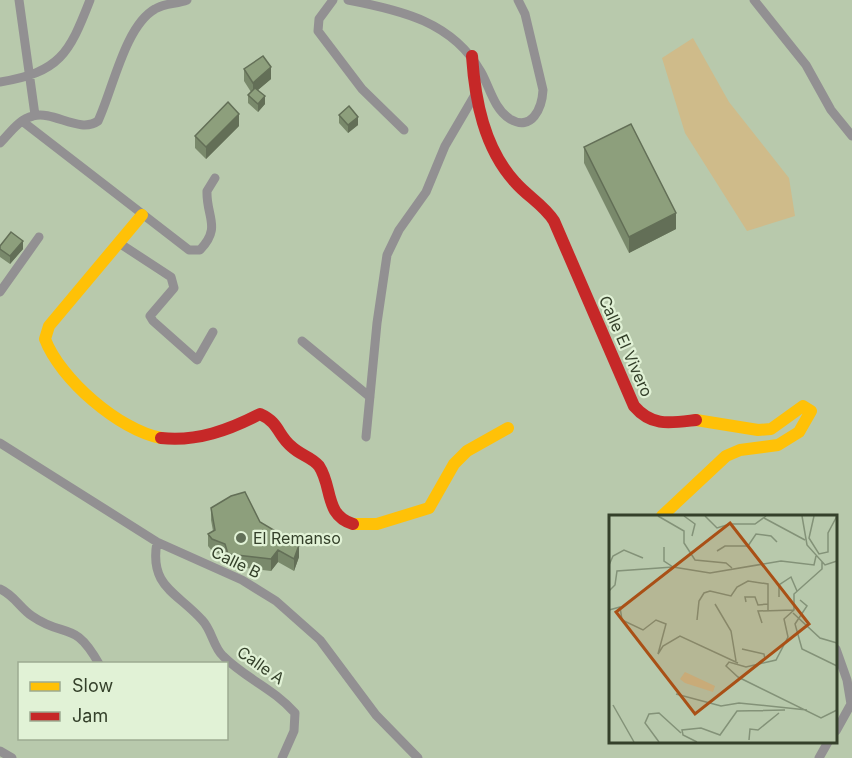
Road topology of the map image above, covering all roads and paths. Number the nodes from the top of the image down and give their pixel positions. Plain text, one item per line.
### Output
1 (19, 0) edge
2 (90, 0) edge
3 (187, 0) edge
4 (333, 0) edge
5 (348, 0) edge
6 (518, 0) edge
7 (754, 0) edge
8 (472, 56) junction
9 (29, 77) junction
10 (0, 82) edge
11 (476, 93) junction
12 (35, 115) junction
13 (22, 121) junction
14 (405, 130) dead end
15 (852, 136) edge
16 (0, 142) edge
17 (215, 178) dead end
18 (142, 215) junction
19 (39, 237) dead end
20 (119, 243) junction
21 (0, 292) edge
22 (213, 332) dead end
23 (302, 341) dead end
24 (370, 398) junction
25 (508, 428) dead end
26 (366, 437) dead end
27 (0, 443) edge
28 (663, 515) edge
29 (157, 542) junction
30 (0, 589) edge
31 (837, 652) edge
32 (98, 662) edge
33 (837, 729) edge
34 (827, 743) edge
35 (0, 751) edge
36 (12, 758) edge
37 (282, 758) edge
38 (418, 758) edge
39 (819, 758) edge

1 - 9 street
2 - 9 street
3 - 12 street
4 - 14 street
5 - 8 street
6 - 8 street
7 - 15 street
8 - 11 street, Calle El Vivero
9 - 10 street
9 - 12 street
11 - 24 street
11 - 28 street, Calle El Vivero
12 - 13 street
13 - 16 street
13 - 18 street
17 - 18 street
18 - 20 street
19 - 21 street
20 - 22 street
20 - 25 street
23 - 24 street
24 - 26 street
27 - 29 street, Calle B
29 - 37 street, Calle A
29 - 38 street, Calle B
30 - 32 street
31 - 33 street
34 - 39 street
35 - 36 street

